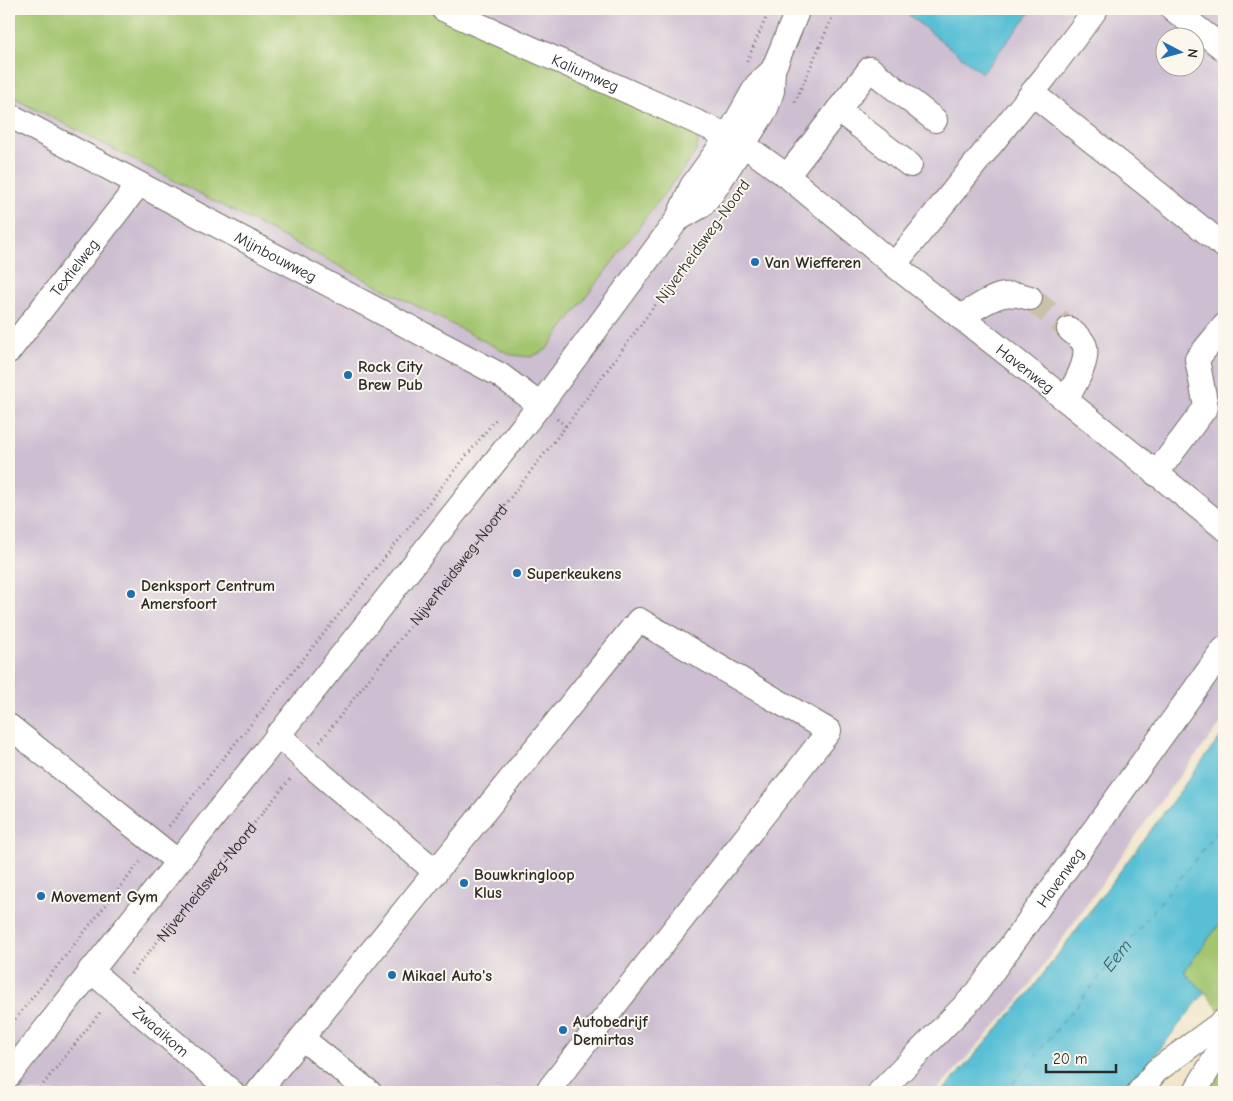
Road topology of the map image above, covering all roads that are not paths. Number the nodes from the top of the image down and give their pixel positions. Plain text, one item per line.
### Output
1 (443, 9) edge
2 (798, 9) edge
3 (1096, 9) edge
4 (1173, 9) edge
5 (1224, 49) edge
6 (1032, 92) junction
7 (838, 110) junction
8 (9, 115) edge
9 (936, 120) dead end
10 (736, 141) junction
11 (910, 165) dead end
12 (787, 176) junction
13 (139, 184) junction
14 (1224, 246) edge
15 (894, 265) junction
16 (1030, 298) tunnel mouth
17 (960, 317) junction
18 (1224, 326) edge
19 (1069, 329) tunnel mouth
20 (9, 351) edge
21 (1066, 400) junction
22 (540, 405) junction
23 (1156, 474) junction
24 (1224, 528) edge
25 (1224, 649) edge
26 (9, 726) edge
27 (278, 734) junction
28 (177, 861) junction
29 (436, 872) junction
30 (90, 970) junction
31 (1224, 1021) edge
32 (303, 1039) junction
33 (1224, 1043) edge
34 (9, 1074) edge
35 (232, 1092) edge
36 (258, 1092) edge
37 (369, 1092) edge
38 (546, 1092) edge
39 (880, 1092) edge
40 (1139, 1092) edge
41 (1195, 1092) edge

1 - 10 street, Kaliumweg
2 - 10 street, Nijverheidsweg-Noord
3 - 6 street
4 - 5 street
6 - 14 street
6 - 15 street
7 - 9 street
7 - 11 street
7 - 12 street
8 - 13 street, Mijnbouwweg
10 - 12 street, Havenweg
10 - 22 street, Nijverheidsweg-Noord
12 - 15 street, Havenweg
13 - 20 street, Textielweg
13 - 22 street, Mijnbouwweg
15 - 17 street, Havenweg
16 - 17 street
17 - 21 street, Havenweg
18 - 23 street
19 - 21 street
21 - 23 street, Havenweg
22 - 27 street, Nijverheidsweg-Noord
23 - 24 street, Havenweg
25 - 39 street, Havenweg
26 - 28 street
27 - 28 street, Nijverheidsweg-Noord
27 - 29 street
28 - 30 street, Nijverheidsweg-Noord
29 - 32 street
29 - 38 street
30 - 34 street, Nijverheidsweg-Noord
30 - 35 street, Zwaaikom
31 - 40 street
32 - 36 street
32 - 37 street
33 - 41 street

